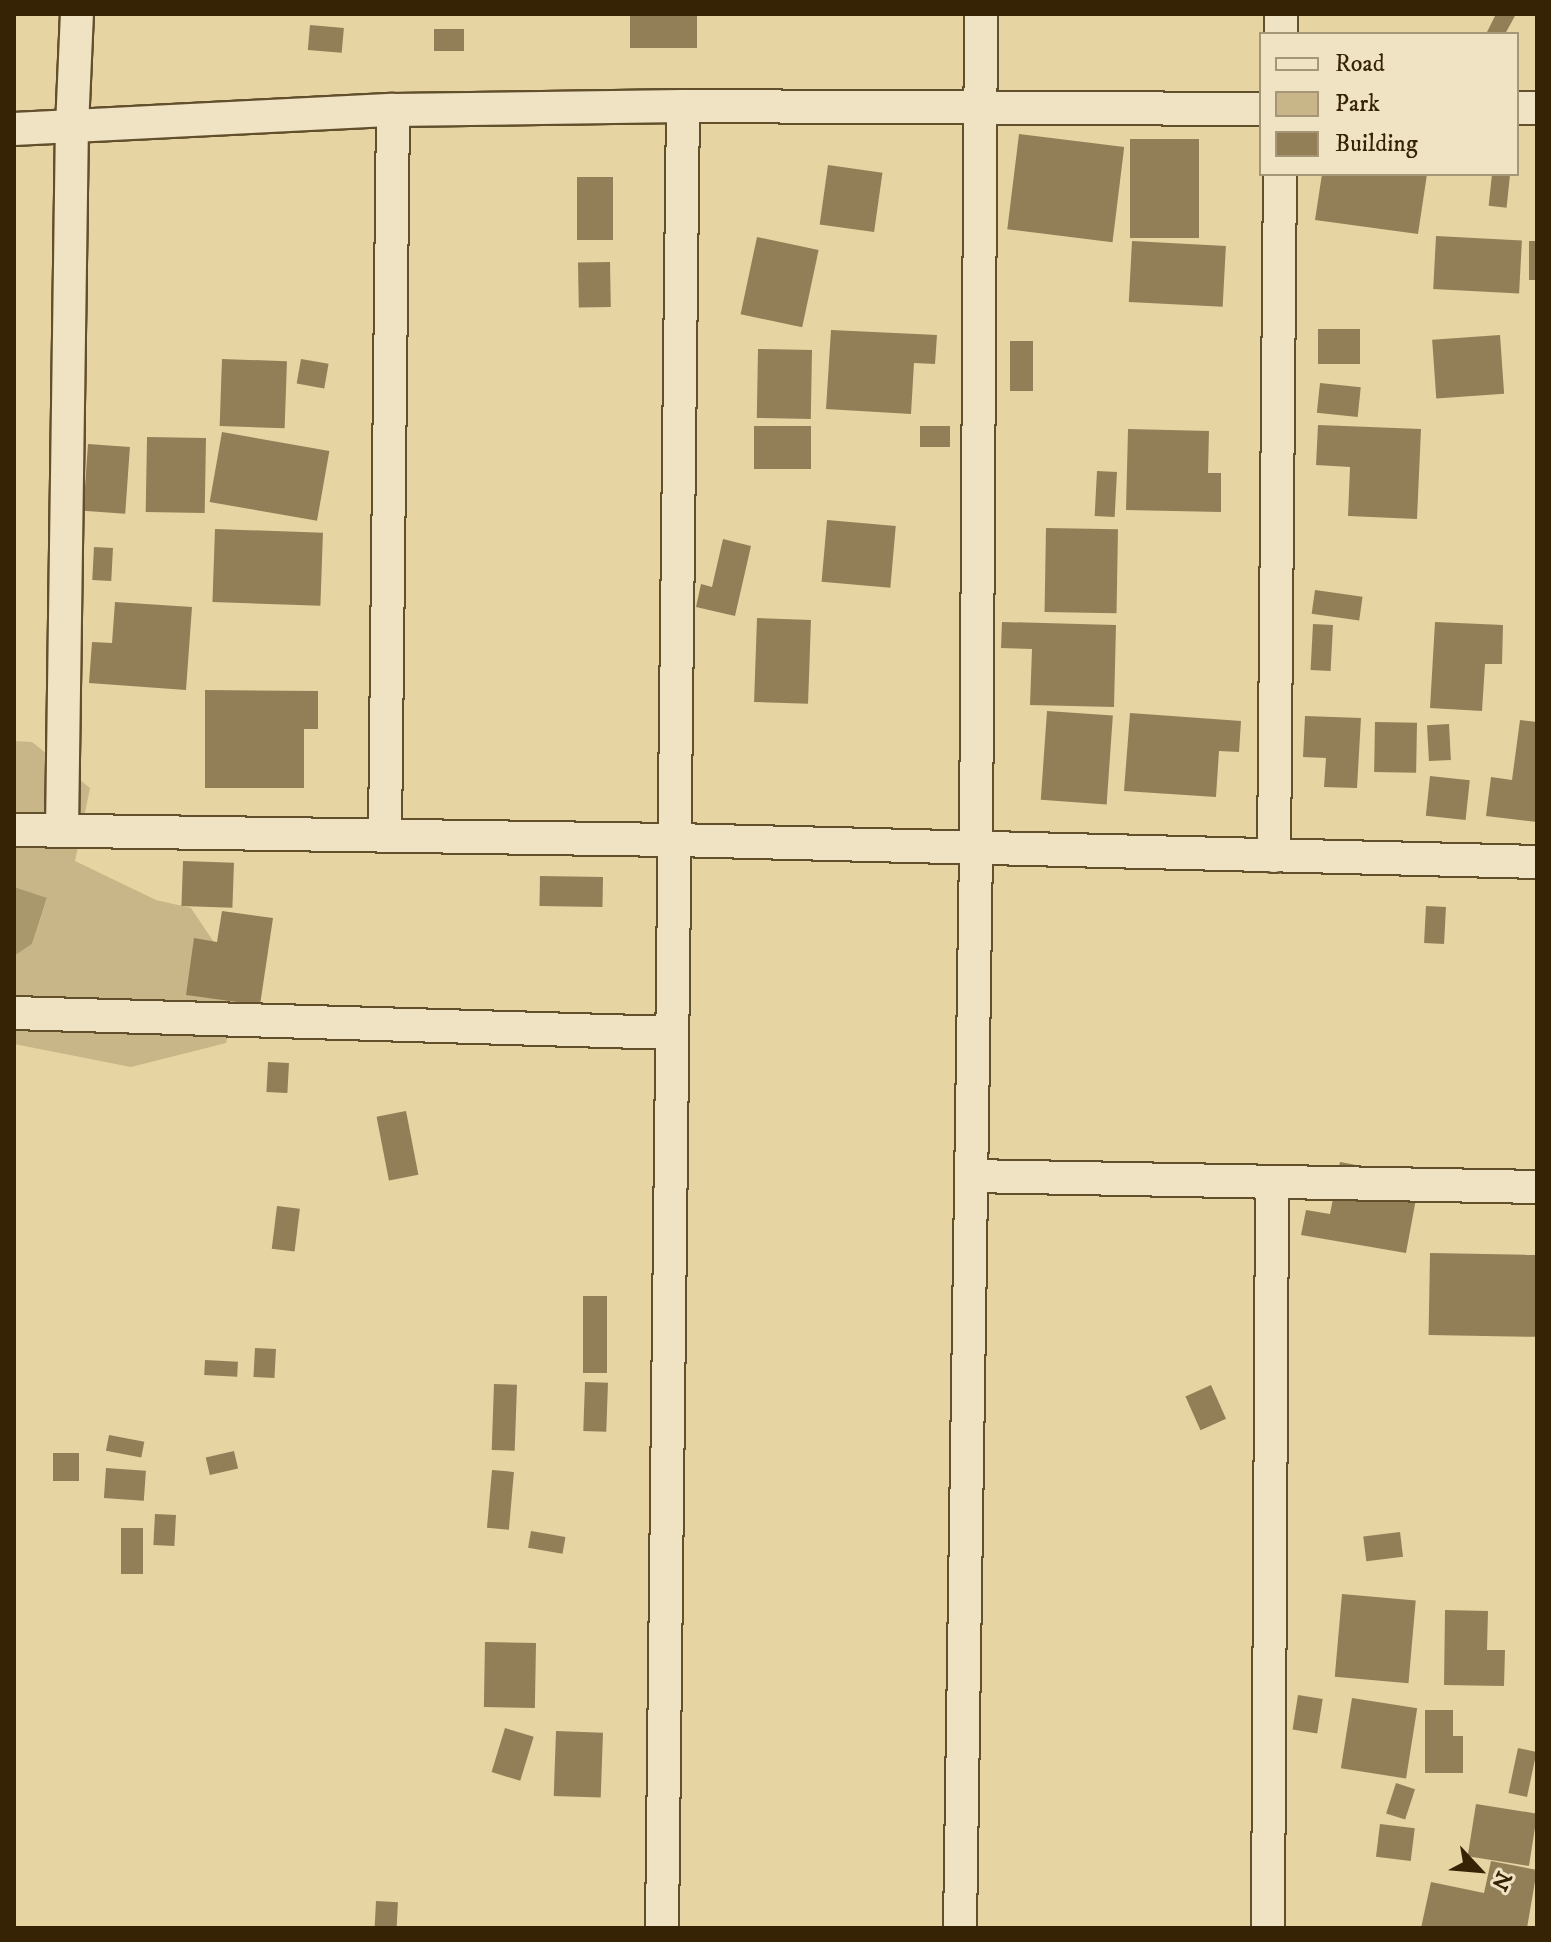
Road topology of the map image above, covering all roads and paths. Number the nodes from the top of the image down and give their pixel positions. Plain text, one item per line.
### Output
1 (77, 14) edge
2 (981, 14) edge
3 (683, 106) junction
4 (981, 109) junction
5 (1259, 109) edge
6 (393, 110) junction
7 (72, 127) junction
8 (14, 129) edge
9 (1280, 176) edge
10 (14, 830) edge
11 (62, 830) junction
12 (385, 836) junction
13 (675, 840) junction
14 (976, 850) junction
15 (1274, 856) junction
16 (1537, 862) edge
17 (14, 1013) edge
18 (672, 1033) junction
19 (971, 1176) junction
20 (1272, 1183) junction
21 (1537, 1187) edge
22 (662, 1928) edge
23 (960, 1928) edge
24 (1268, 1928) edge

1 - 7 street
2 - 4 street
3 - 4 street
3 - 6 street
3 - 13 street
4 - 5 street
4 - 14 street
6 - 7 street
6 - 12 street
7 - 8 street
7 - 11 street
9 - 15 street
10 - 11 street
11 - 12 street
12 - 13 street
13 - 14 street
13 - 18 street
14 - 15 street
14 - 19 street
15 - 16 street
17 - 18 street
18 - 22 street
19 - 20 street
19 - 23 street
20 - 21 street
20 - 24 street

